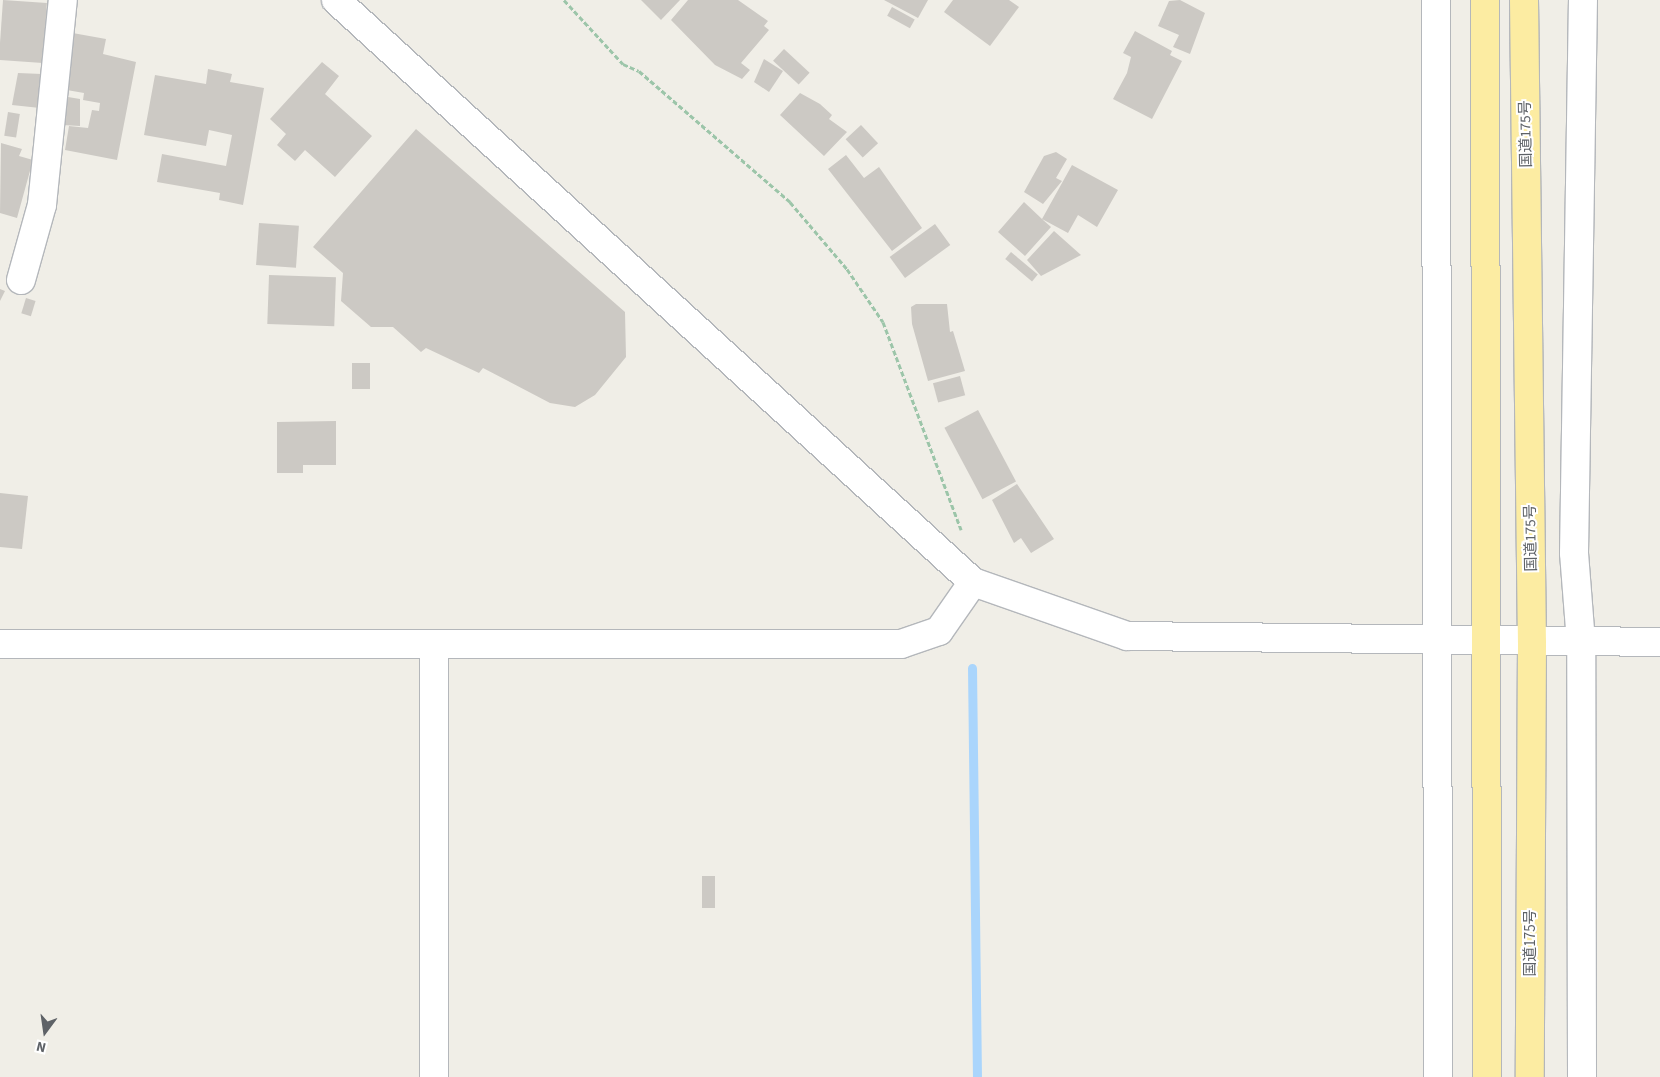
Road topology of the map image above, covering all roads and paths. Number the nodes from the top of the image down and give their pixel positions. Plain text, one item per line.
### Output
1 (64, 0) edge
2 (336, 0) edge
3 (564, 0) edge
4 (1436, 0) edge
5 (1485, 0) edge
6 (1524, 0) edge
7 (1583, 0) edge
8 (21, 280) dead end
9 (962, 534) dead end
10 (973, 582) junction
11 (1434, 642) junction
12 (1484, 642) junction
13 (1581, 642) junction
14 (1660, 642) edge
15 (1532, 643) junction
16 (0, 644) edge
17 (434, 645) junction
18 (434, 1077) edge
19 (1438, 1077) edge
20 (1487, 1077) edge
21 (1530, 1077) edge
22 (1582, 1077) edge

1 - 8 street
2 - 10 street
3 - 9 path
4 - 11 street
5 - 12 highway
6 - 15 highway, 国道175号
7 - 13 street
10 - 11 street
10 - 17 street
11 - 12 street
11 - 19 street
12 - 15 street
12 - 20 highway
13 - 14 street
13 - 15 street
13 - 22 street
15 - 21 highway, 国道175号
16 - 17 street
17 - 18 street

